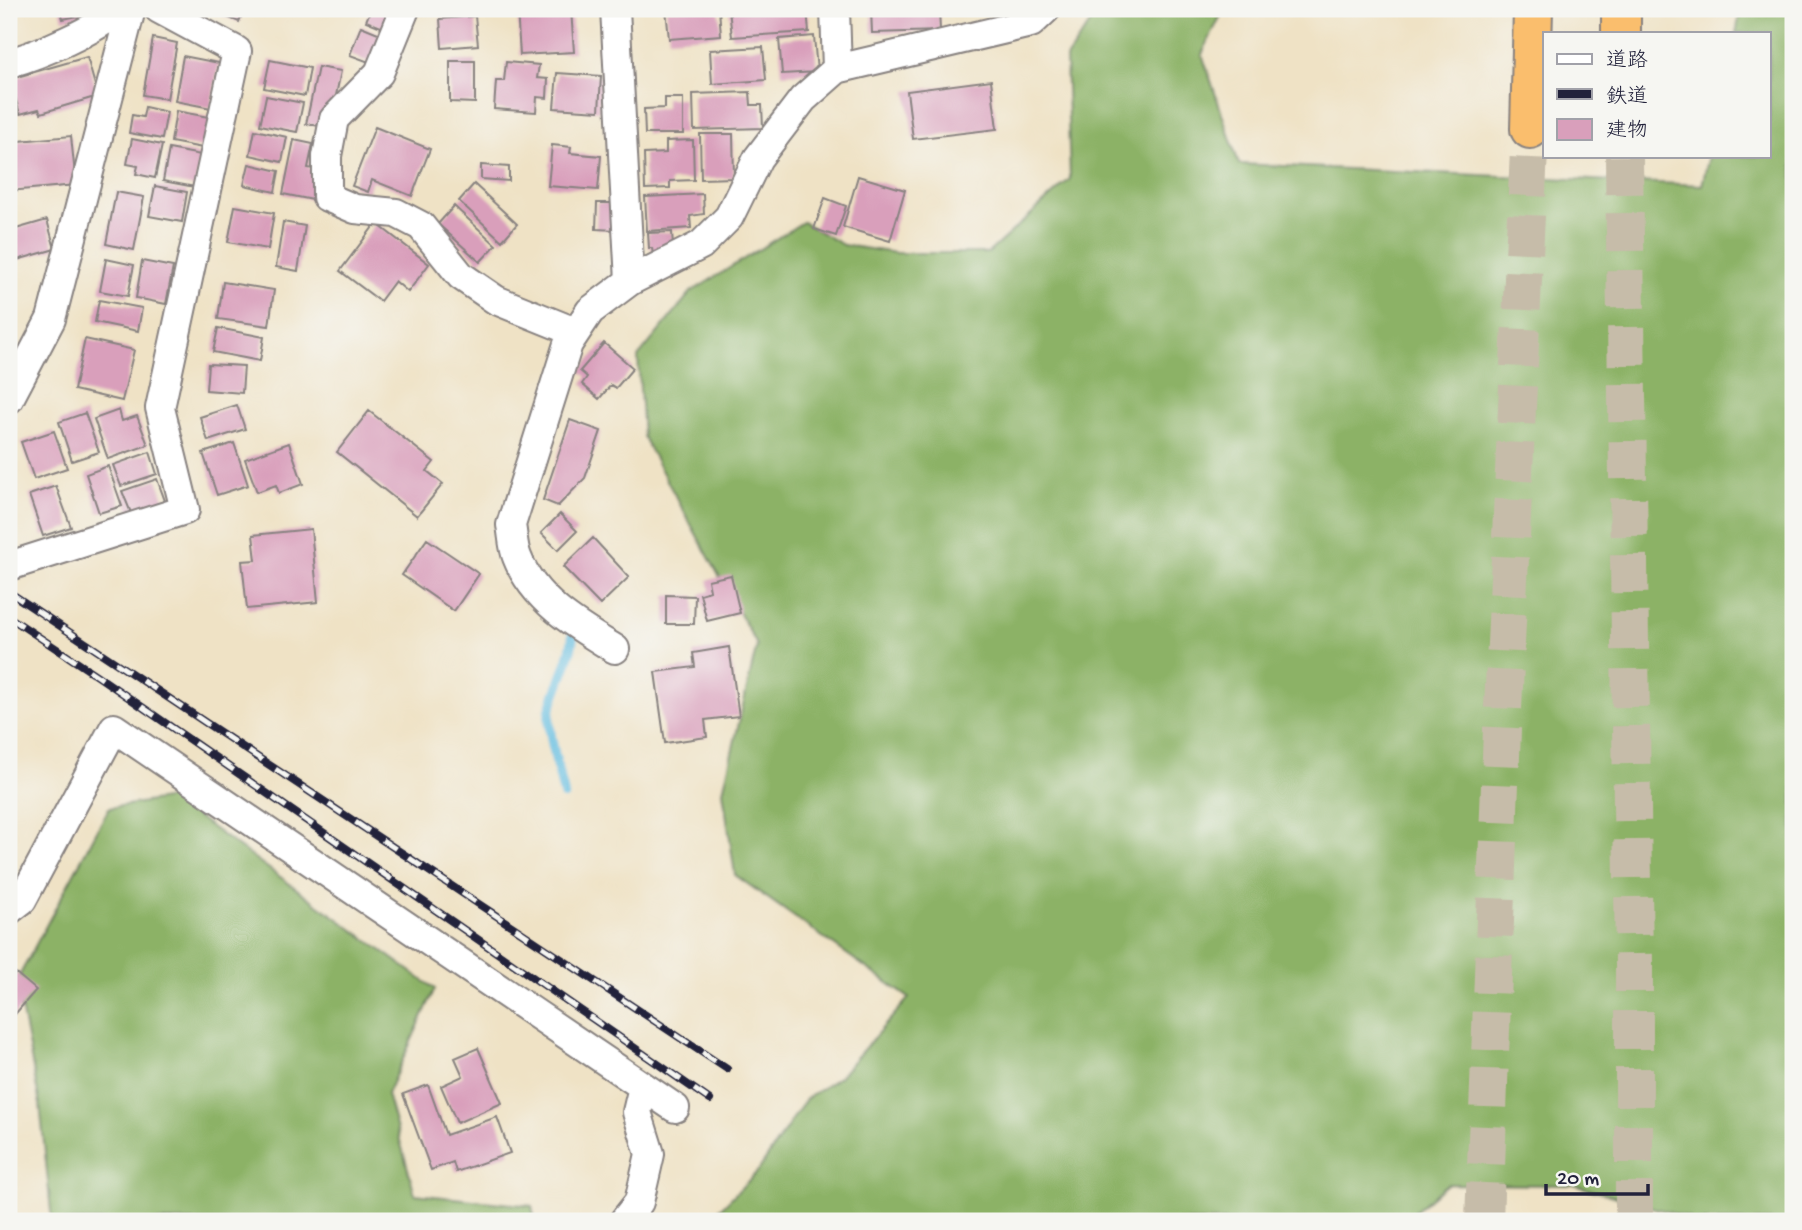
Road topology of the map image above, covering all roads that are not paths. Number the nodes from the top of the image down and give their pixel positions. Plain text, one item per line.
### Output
1 (120, 9) edge
2 (131, 9) edge
3 (159, 9) edge
4 (405, 9) edge
5 (615, 9) edge
6 (835, 9) edge
7 (1046, 9) edge
8 (1533, 9) edge
9 (1621, 9) edge
10 (1622, 32) edge
11 (9, 63) edge
12 (837, 69) junction
13 (1530, 129) tunnel mouth
14 (630, 281) junction
15 (575, 332) junction
16 (9, 399) edge
17 (9, 566) edge
18 (615, 649) dead end
19 (9, 910) edge
20 (643, 1087) junction
21 (676, 1108) dead end
22 (624, 1221) edge

1 - 11 street
2 - 16 street
3 - 17 street
4 - 15 street
5 - 14 street
6 - 12 street
7 - 12 street
8 - 13 highway
9 - 10 highway
12 - 14 street
14 - 15 street
15 - 18 street
19 - 20 street
20 - 21 street
20 - 22 street

